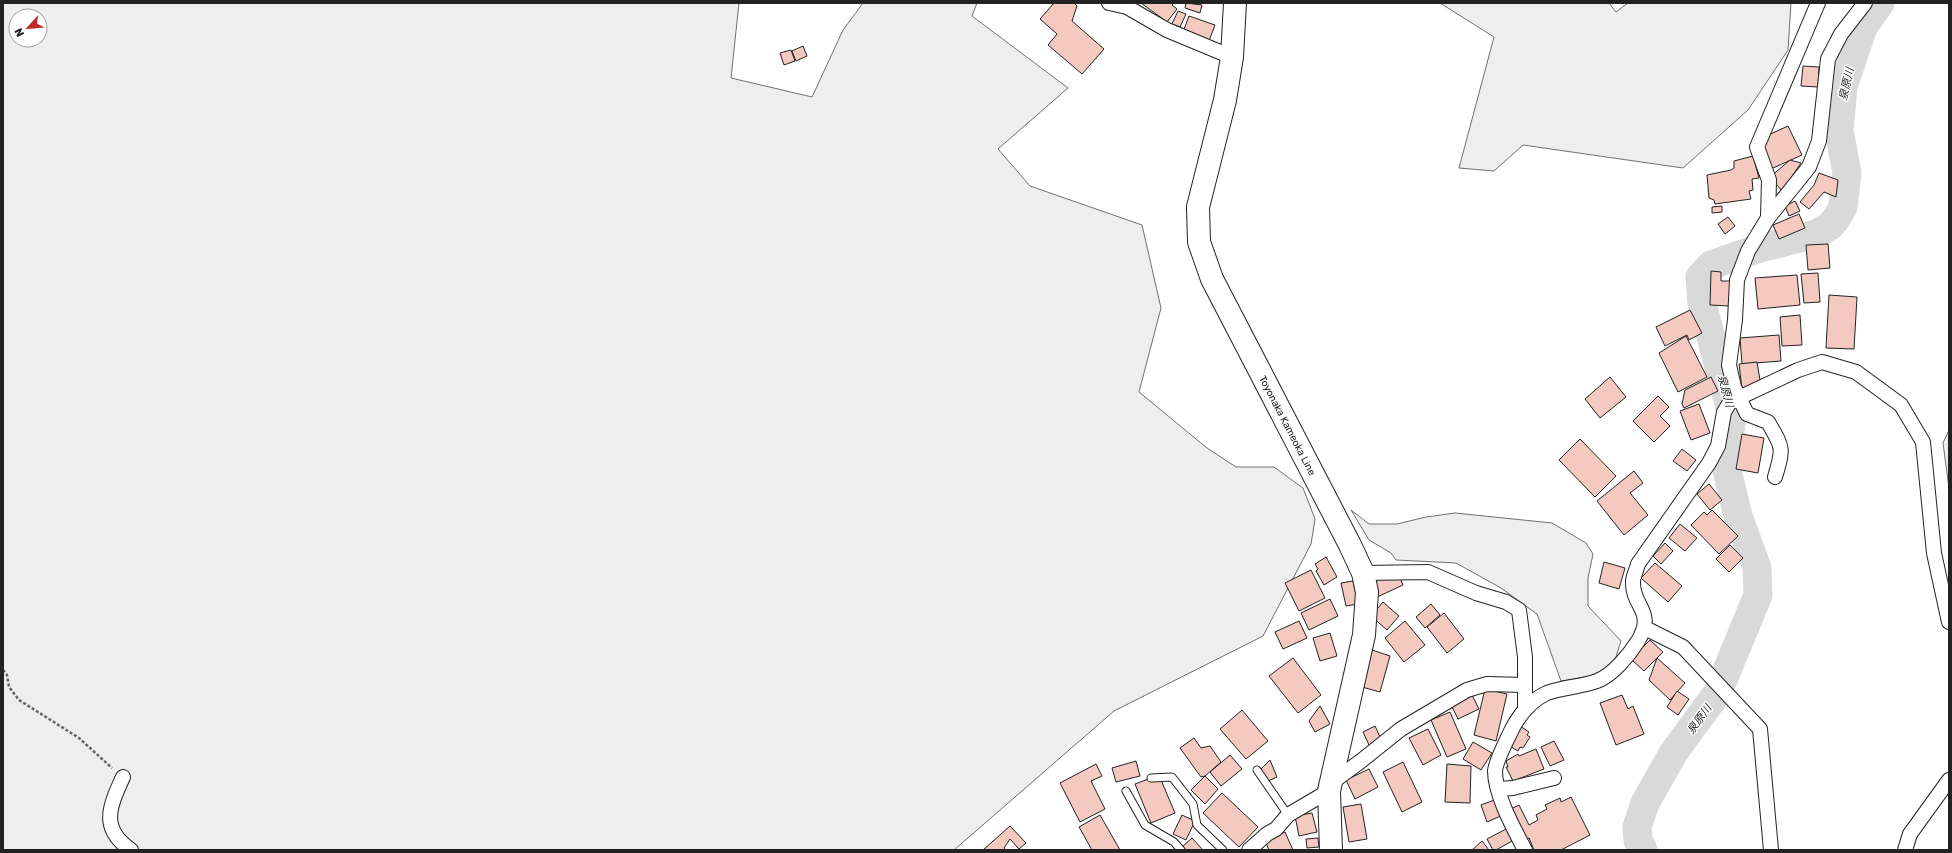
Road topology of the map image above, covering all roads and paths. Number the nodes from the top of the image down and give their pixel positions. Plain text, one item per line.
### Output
1 (1109, 3) edge
2 (1235, 3) edge
3 (1818, 3) edge
4 (1865, 3) edge
5 (1232, 57) junction
6 (1768, 218) junction
7 (1739, 397) junction
8 (1775, 477) dead end
9 (1363, 573) junction
10 (1949, 622) edge
11 (1645, 628) junction
12 (3, 670) edge
13 (1525, 685) junction
14 (1525, 709) junction
15 (1257, 770) dead end
16 (123, 777) joint
17 (1151, 778) dead end
18 (1554, 778) dead end
19 (1949, 780) edge
20 (1330, 787) junction
21 (1498, 789) junction
22 (1126, 791) dead end
23 (1288, 815) junction
24 (131, 850) edge
25 (1181, 850) edge
26 (1223, 850) edge
27 (1249, 850) edge
28 (1330, 850) edge
29 (1525, 850) edge
30 (1771, 850) edge
31 (1905, 850) edge

1 - 5 street
2 - 5 main road, Toyonaka Kameoka Line
3 - 6 street
4 - 6 street
5 - 9 main road, Toyonaka Kameoka Line
6 - 7 street
7 - 8 street
7 - 10 street
7 - 11 street
9 - 13 street
9 - 20 main road, Toyonaka Kameoka Line
11 - 14 street
11 - 30 street
12 - 16 path
13 - 14 street
13 - 20 street
14 - 21 street
15 - 23 lane
16 - 24 street
17 - 26 lane
18 - 21 street
19 - 31 street
20 - 23 street
20 - 28 main road, Toyonaka Kameoka Line
21 - 29 street
22 - 25 lane
23 - 27 street

